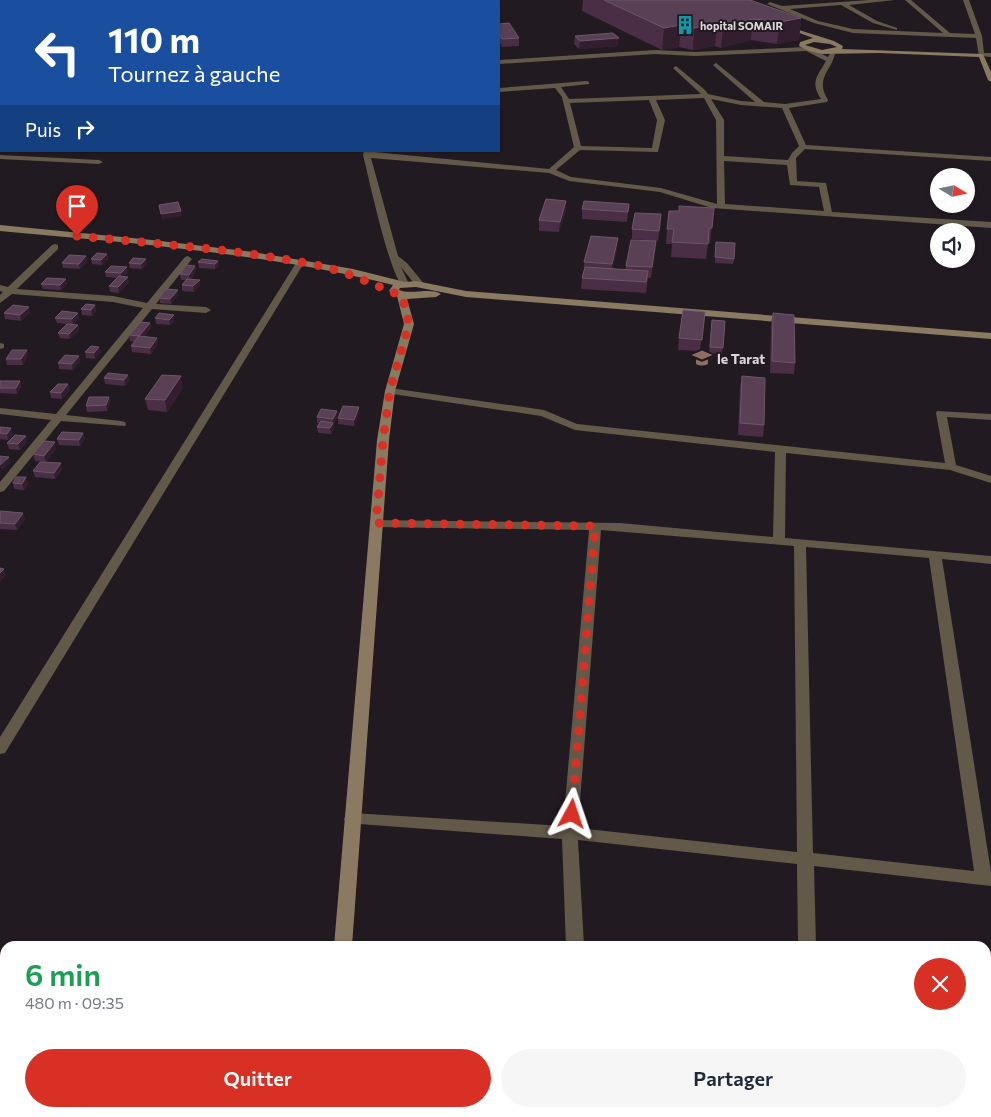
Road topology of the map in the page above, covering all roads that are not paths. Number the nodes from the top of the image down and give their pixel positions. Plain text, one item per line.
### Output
1 (892, 0) edge
2 (908, 0) edge
3 (966, 0) edge
4 (847, 2) edge
5 (763, 3) edge
6 (782, 8) junction
7 (778, 24) edge
8 (788, 27) junction
9 (905, 33) junction
10 (949, 35) junction
11 (979, 36) junction
12 (823, 40) junction
13 (838, 44) junction
14 (807, 45) junction
15 (879, 50) junction
16 (831, 51) junction
17 (981, 55) junction
18 (991, 55) edge
19 (831, 61) junction
20 (500, 62) edge
21 (716, 65) dead end
22 (676, 68) dead end
23 (991, 80) edge
24 (587, 83) dead end
25 (557, 86) junction
26 (500, 90) edge
27 (707, 96) junction
28 (652, 98) junction
29 (566, 101) junction
30 (762, 104) junction
31 (785, 106) junction
32 (803, 147) junction
33 (578, 148) junction
34 (367, 153) edge
35 (0, 156) edge
36 (721, 158) junction
37 (991, 159) edge
38 (99, 162) dead end
39 (791, 163) junction
40 (551, 171) junction
41 (721, 206) junction
42 (828, 213) junction
43 (991, 225) edge
44 (0, 228) edge
45 (55, 247) dead end
46 (394, 256) junction
47 (188, 259) dead end
48 (300, 263) junction
49 (0, 288) edge
50 (400, 289) junction
51 (10, 291) junction
52 (418, 296) junction
53 (0, 300) edge
54 (148, 306) junction
55 (206, 310) dead end
56 (406, 333) junction
57 (991, 336) edge
58 (390, 390) junction
59 (0, 411) edge
60 (59, 417) junction
61 (991, 417) edge
62 (121, 424) dead end
63 (782, 448) junction
64 (950, 467) junction
65 (991, 480) edge
66 (0, 490) edge
67 (376, 523) junction
68 (595, 526) junction
69 (779, 541) junction
70 (800, 543) junction
71 (936, 555) junction
72 (991, 560) edge
73 (0, 749) edge
74 (352, 819) junction
75 (570, 833) junction
76 (804, 858) junction
77 (987, 879) edge
78 (343, 941) edge
79 (576, 941) edge
80 (807, 941) edge

1 - 4 street
2 - 10 street
3 - 11 street
4 - 6 street
4 - 9 street
5 - 6 street
6 - 9 street
7 - 8 street
8 - 12 street
8 - 14 street
9 - 10 street
10 - 11 street
11 - 17 street
12 - 13 street
12 - 14 street
13 - 15 street
13 - 16 street
14 - 16 street
14 - 19 street
14 - 20 street
15 - 16 street
15 - 17 street
16 - 19 street
17 - 18 street
17 - 23 street
19 - 31 street
21 - 30 street
22 - 27 street
24 - 25 street
25 - 26 street
25 - 29 street
27 - 28 street
27 - 30 street
27 - 36 street
28 - 29 street
28 - 33 street
29 - 33 street
30 - 31 street
31 - 32 street
32 - 37 street
32 - 39 street
33 - 40 street
34 - 40 street
34 - 46 street
35 - 38 street
36 - 39 street
36 - 41 street
39 - 42 street
40 - 41 street
41 - 42 street
42 - 43 street
44 - 48 street
45 - 51 street
46 - 50 street
46 - 52 street
47 - 54 street
48 - 50 street
48 - 73 street
49 - 51 street
50 - 52 street
50 - 56 street
51 - 53 street
51 - 54 street
52 - 56 street
52 - 57 street
54 - 55 street
54 - 60 street
56 - 58 street
58 - 63 street
58 - 67 street
59 - 60 street
60 - 62 street
60 - 66 street
61 - 64 street
63 - 64 street
63 - 69 street
64 - 65 street
67 - 68 street
67 - 74 street
68 - 69 street
68 - 75 street
69 - 70 street
70 - 71 street
70 - 76 street
71 - 72 street
71 - 77 street
74 - 75 street
74 - 78 street
75 - 76 street
75 - 79 street
76 - 77 street
76 - 80 street

